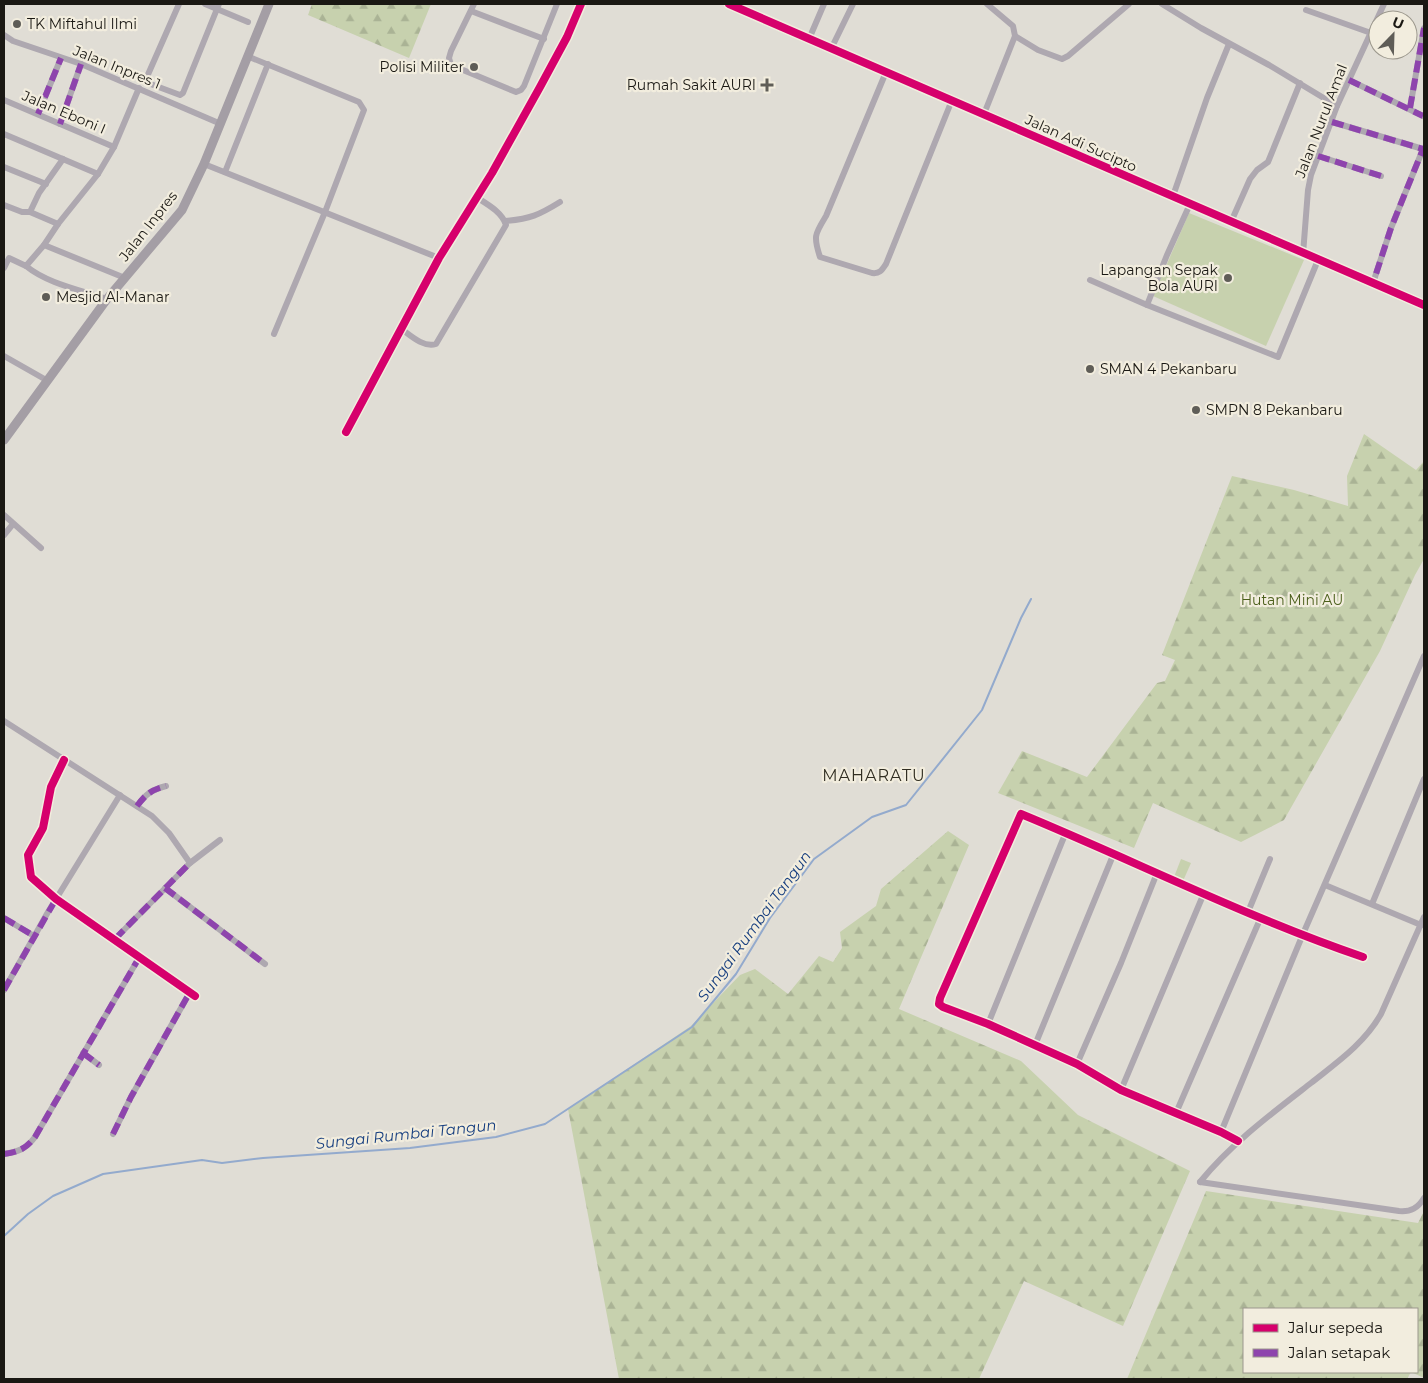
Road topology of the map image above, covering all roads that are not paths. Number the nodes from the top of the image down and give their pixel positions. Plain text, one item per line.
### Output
1 (179, 4) edge
2 (205, 4) edge
3 (269, 4) edge
4 (474, 4) edge
5 (557, 4) edge
6 (581, 4) edge
7 (729, 4) edge
8 (824, 4) edge
9 (853, 4) edge
10 (987, 4) edge
11 (1129, 4) edge
12 (1162, 4) edge
13 (218, 6) edge
14 (1306, 10) dead end
15 (471, 11) junction
16 (248, 22) dead end
17 (1424, 28) edge
18 (1368, 32) edge
19 (4, 36) edge
20 (1015, 36) junction
21 (544, 39) junction
22 (809, 39) junction
23 (1368, 39) edge
24 (1229, 44) junction
25 (831, 49) junction
26 (247, 56) junction
27 (61, 58) junction
28 (81, 64) junction
29 (268, 64) junction
30 (886, 72) junction
31 (1349, 80) junction
32 (1300, 83) junction
33 (139, 88) junction
34 (4, 100) edge
35 (952, 100) junction
36 (1337, 106) junction
37 (1410, 108) junction
38 (38, 114) junction
39 (984, 114) junction
40 (1423, 116) edge
41 (1332, 122) junction
42 (60, 124) junction
43 (221, 124) junction
44 (4, 134) edge
45 (114, 147) junction
46 (1424, 148) edge
47 (1318, 156) junction
48 (63, 159) junction
49 (204, 164) junction
50 (4, 167) edge
51 (225, 172) junction
52 (98, 174) junction
53 (1381, 176) dead end
54 (46, 184) junction
55 (1173, 196) junction
56 (476, 197) junction
57 (560, 202) dead end
58 (1190, 204) junction
59 (4, 205) edge
60 (30, 212) junction
61 (325, 212) junction
62 (505, 221) junction
63 (1231, 222) junction
64 (58, 224) junction
65 (44, 245) junction
66 (1303, 254) junction
67 (6, 257) edge
68 (438, 258) junction
69 (1318, 260) junction
70 (26, 266) junction
71 (4, 268) edge
72 (125, 278) junction
73 (1090, 280) dead end
74 (1373, 283) junction
75 (107, 299) junction
76 (1147, 305) junction
77 (1424, 305) edge
78 (400, 328) junction
79 (274, 334) dead end
80 (4, 356) edge
81 (48, 380) junction
82 (346, 432) dead end
83 (4, 440) edge
84 (4, 515) edge
85 (13, 524) junction
86 (4, 535) edge
87 (41, 548) dead end
88 (1424, 656) edge
89 (4, 721) edge
90 (64, 760) junction
91 (1424, 779) edge
92 (166, 786) dead end
93 (120, 795) junction
94 (137, 806) junction
95 (1066, 832) junction
96 (220, 840) dead end
97 (1114, 853) junction
98 (1270, 859) dead end
99 (190, 863) junction
100 (1157, 873) junction
101 (1325, 885) junction
102 (165, 888) junction
103 (1204, 893) junction
104 (56, 899) junction
105 (1372, 904) junction
106 (1248, 912) junction
107 (1261, 917) junction
108 (1424, 917) edge
109 (4, 918) edge
110 (1421, 925) junction
111 (1303, 934) junction
112 (34, 936) junction
113 (115, 939) junction
114 (140, 956) junction
115 (1363, 957) dead end
116 (265, 964) dead end
117 (4, 990) edge
118 (988, 1024) junction
119 (1035, 1045) junction
120 (83, 1053) junction
121 (1077, 1064) junction
122 (99, 1065) dead end
123 (1122, 1090) junction
124 (1176, 1113) junction
125 (1221, 1132) junction
126 (113, 1134) dead end
127 (1238, 1141) junction
128 (4, 1154) edge
129 (1424, 1198) edge

1 - 13 street
2 - 13 street
3 - 26 main road, Jalan Inpres
4 - 15 street
5 - 21 street
6 - 56 street
7 - 22 street, Jalan Adi Sucipto
8 - 22 street
9 - 25 street
10 - 20 street
11 - 20 street
12 - 24 street
13 - 16 street
14 - 18 street
15 - 21 street
15 - 21 street
17 - 37 street
19 - 27 street, Jalan Inpres 1
20 - 39 street
22 - 25 street, Jalan Adi Sucipto
23 - 31 street, Jalan Nurul Amal
24 - 32 street
24 - 55 street
25 - 30 street, Jalan Adi Sucipto
26 - 29 street
26 - 43 main road, Jalan Inpres
27 - 28 street, Jalan Inpres 1
27 - 38 street
28 - 33 street, Jalan Inpres 1
28 - 42 street
29 - 51 street
29 - 61 street
30 - 35 street, Jalan Adi Sucipto
30 - 35 street
31 - 36 street, Jalan Nurul Amal
31 - 37 street
32 - 36 street
32 - 63 street
33 - 43 street, Jalan Inpres 1
33 - 45 street
34 - 38 street, Jalan Eboni I
35 - 39 street, Jalan Adi Sucipto
36 - 41 street, Jalan Nurul Amal
37 - 40 street
38 - 42 street, Jalan Eboni I
39 - 55 street, Jalan Adi Sucipto
41 - 46 street
41 - 47 street, Jalan Nurul Amal
42 - 45 street, Jalan Eboni I
43 - 49 main road, Jalan Inpres
44 - 48 street
45 - 52 street
46 - 74 street
47 - 53 street
47 - 66 street, Jalan Nurul Amal
48 - 52 street
48 - 54 street
49 - 51 street
49 - 72 main road, Jalan Inpres
50 - 54 street
51 - 61 street
52 - 64 street
54 - 60 street
55 - 58 street, Jalan Adi Sucipto
56 - 62 street
56 - 68 street
57 - 62 street
58 - 63 street, Jalan Adi Sucipto
58 - 76 street
59 - 60 street
60 - 64 street
61 - 68 street
61 - 79 street
62 - 78 street
63 - 66 street, Jalan Adi Sucipto
64 - 65 street
65 - 70 street
65 - 72 street
66 - 69 street, Jalan Adi Sucipto
67 - 70 street
67 - 71 street
68 - 78 street
69 - 74 street, Jalan Adi Sucipto
69 - 76 street
70 - 75 street
72 - 75 main road, Jalan Inpres
73 - 76 street
74 - 77 street, Jalan Adi Sucipto
75 - 81 main road, Jalan Inpres
78 - 82 street
80 - 81 street
81 - 83 main road, Jalan Inpres
84 - 85 street
85 - 86 street
85 - 87 street
88 - 101 street
89 - 90 street
90 - 93 street
90 - 104 street
91 - 105 street
92 - 94 street
93 - 94 street
93 - 104 street
94 - 99 street
95 - 97 street
95 - 118 street
95 - 118 street
96 - 99 street
97 - 100 street
97 - 119 street
98 - 106 street
99 - 102 street
100 - 103 street
100 - 121 street
101 - 105 street
101 - 111 street
102 - 113 street
102 - 116 street
103 - 106 street
103 - 123 street
104 - 112 street
104 - 113 street
105 - 110 street
106 - 107 street
107 - 111 street
107 - 124 street
108 - 110 street
109 - 112 street
110 - 127 street
111 - 115 street
111 - 125 street
112 - 117 street
113 - 114 street
114 - 120 street
114 - 126 street
118 - 119 street
119 - 121 street
120 - 122 street
120 - 128 street
121 - 123 street
123 - 124 street
124 - 125 street
125 - 127 street
127 - 129 street

